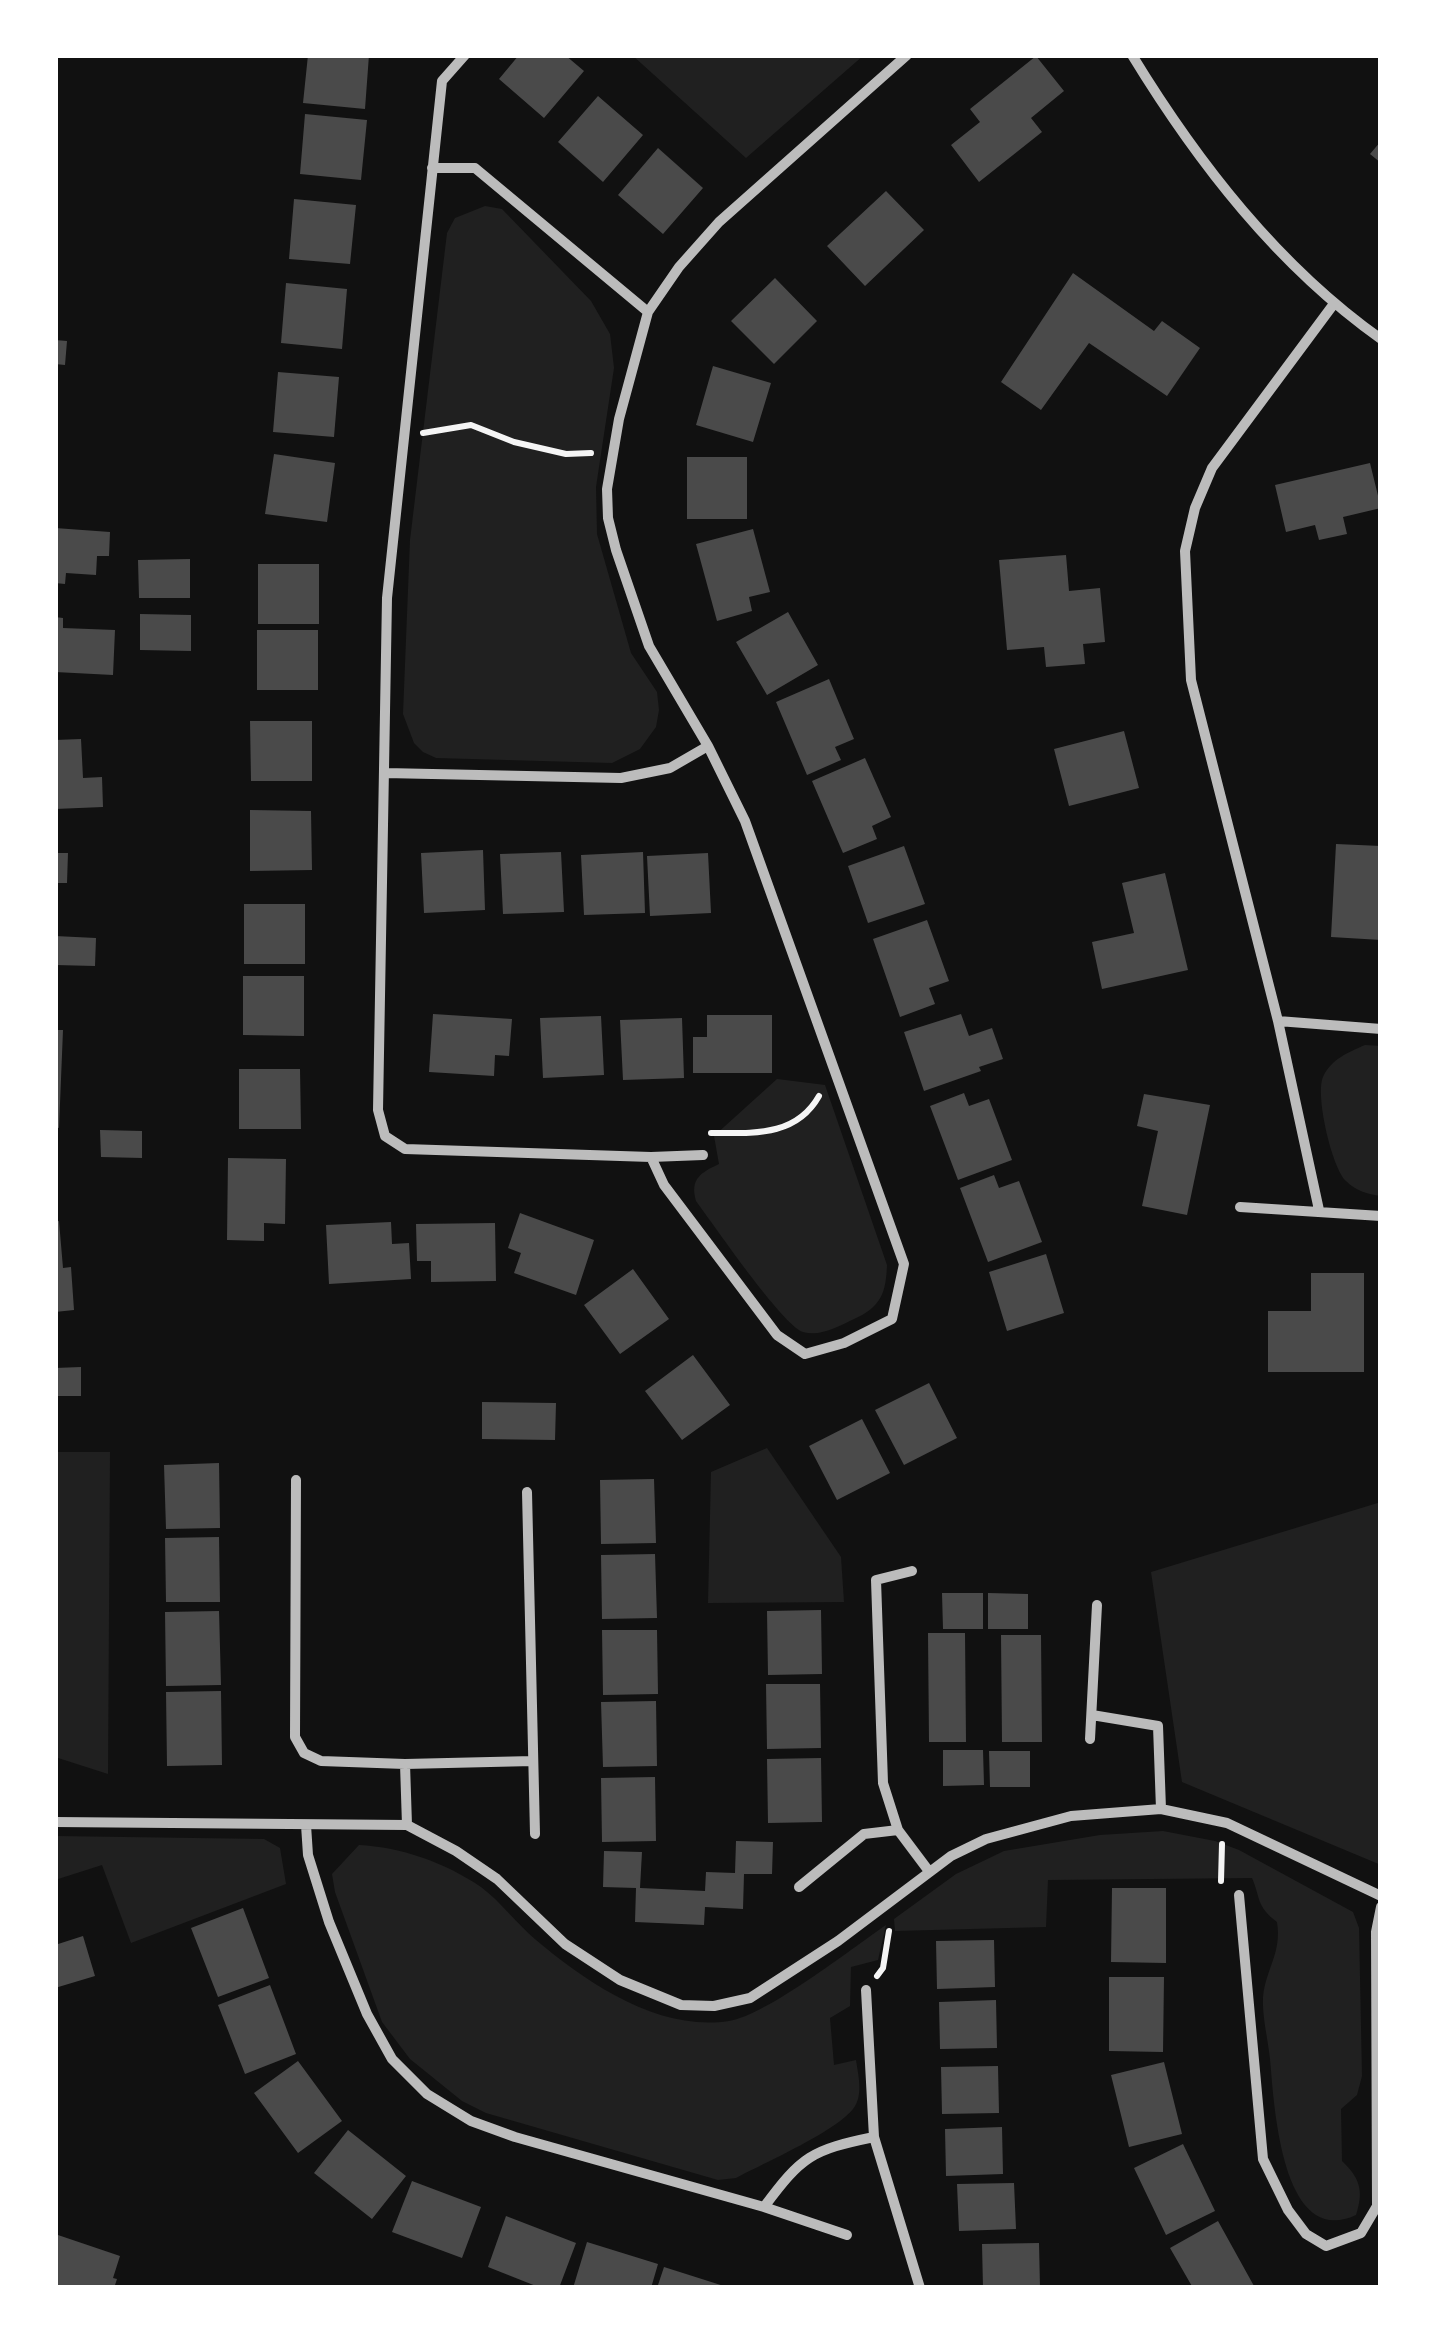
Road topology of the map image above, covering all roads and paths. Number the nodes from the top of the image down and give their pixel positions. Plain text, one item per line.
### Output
1 (465, 55) edge
2 (906, 55) edge
3 (1132, 55) edge
4 (432, 168) junction
5 (1333, 305) junction
6 (648, 312) junction
7 (1381, 339) edge
8 (404, 437) junction
9 (612, 458) junction
10 (708, 746) junction
11 (385, 773) junction
12 (1278, 1021) junction
13 (1381, 1029) edge
14 (834, 1068) junction
15 (703, 1155) joint
16 (651, 1157) junction
17 (1240, 1207) dead end
18 (1319, 1210) junction
19 (1381, 1216) edge
20 (296, 1480) dead end
21 (527, 1492) dead end
22 (912, 1571) dead end
23 (1096, 1605) dead end
24 (1092, 1715) junction
25 (1090, 1739) dead end
26 (533, 1761) junction
27 (406, 1764) junction
28 (1161, 1809) junction
29 (55, 1822) edge
30 (1227, 1823) junction
31 (306, 1825) junction
32 (407, 1825) junction
33 (898, 1830) junction
34 (535, 1834) dead end
35 (928, 1870) junction
36 (799, 1887) dead end
37 (1239, 1895) joint
38 (1381, 1896) edge
39 (882, 1907) junction
40 (1381, 1908) edge
41 (866, 1990) joint
42 (874, 2137) junction
43 (764, 2207) junction
44 (847, 2235) dead end
45 (920, 2288) edge

1 - 4 street
2 - 6 street
3 - 5 street
4 - 6 street
4 - 8 street
5 - 7 street
5 - 12 street
6 - 9 street
8 - 9 path
8 - 11 street
9 - 10 street
10 - 11 street
10 - 14 street
11 - 16 street
12 - 13 street
12 - 18 street
14 - 15 path
14 - 16 street
15 - 16 street
17 - 18 street
18 - 19 street
20 - 27 street
21 - 26 street
22 - 33 street
23 - 24 street
24 - 25 street
24 - 28 street
26 - 27 street
26 - 34 street
27 - 32 street
28 - 30 street
28 - 35 street
29 - 31 street
30 - 37 path
30 - 38 street
31 - 32 street
31 - 43 street
32 - 39 street
33 - 35 street
33 - 36 street
35 - 39 street
37 - 40 street
39 - 41 path
41 - 42 street
42 - 43 street
42 - 45 street
43 - 44 street

